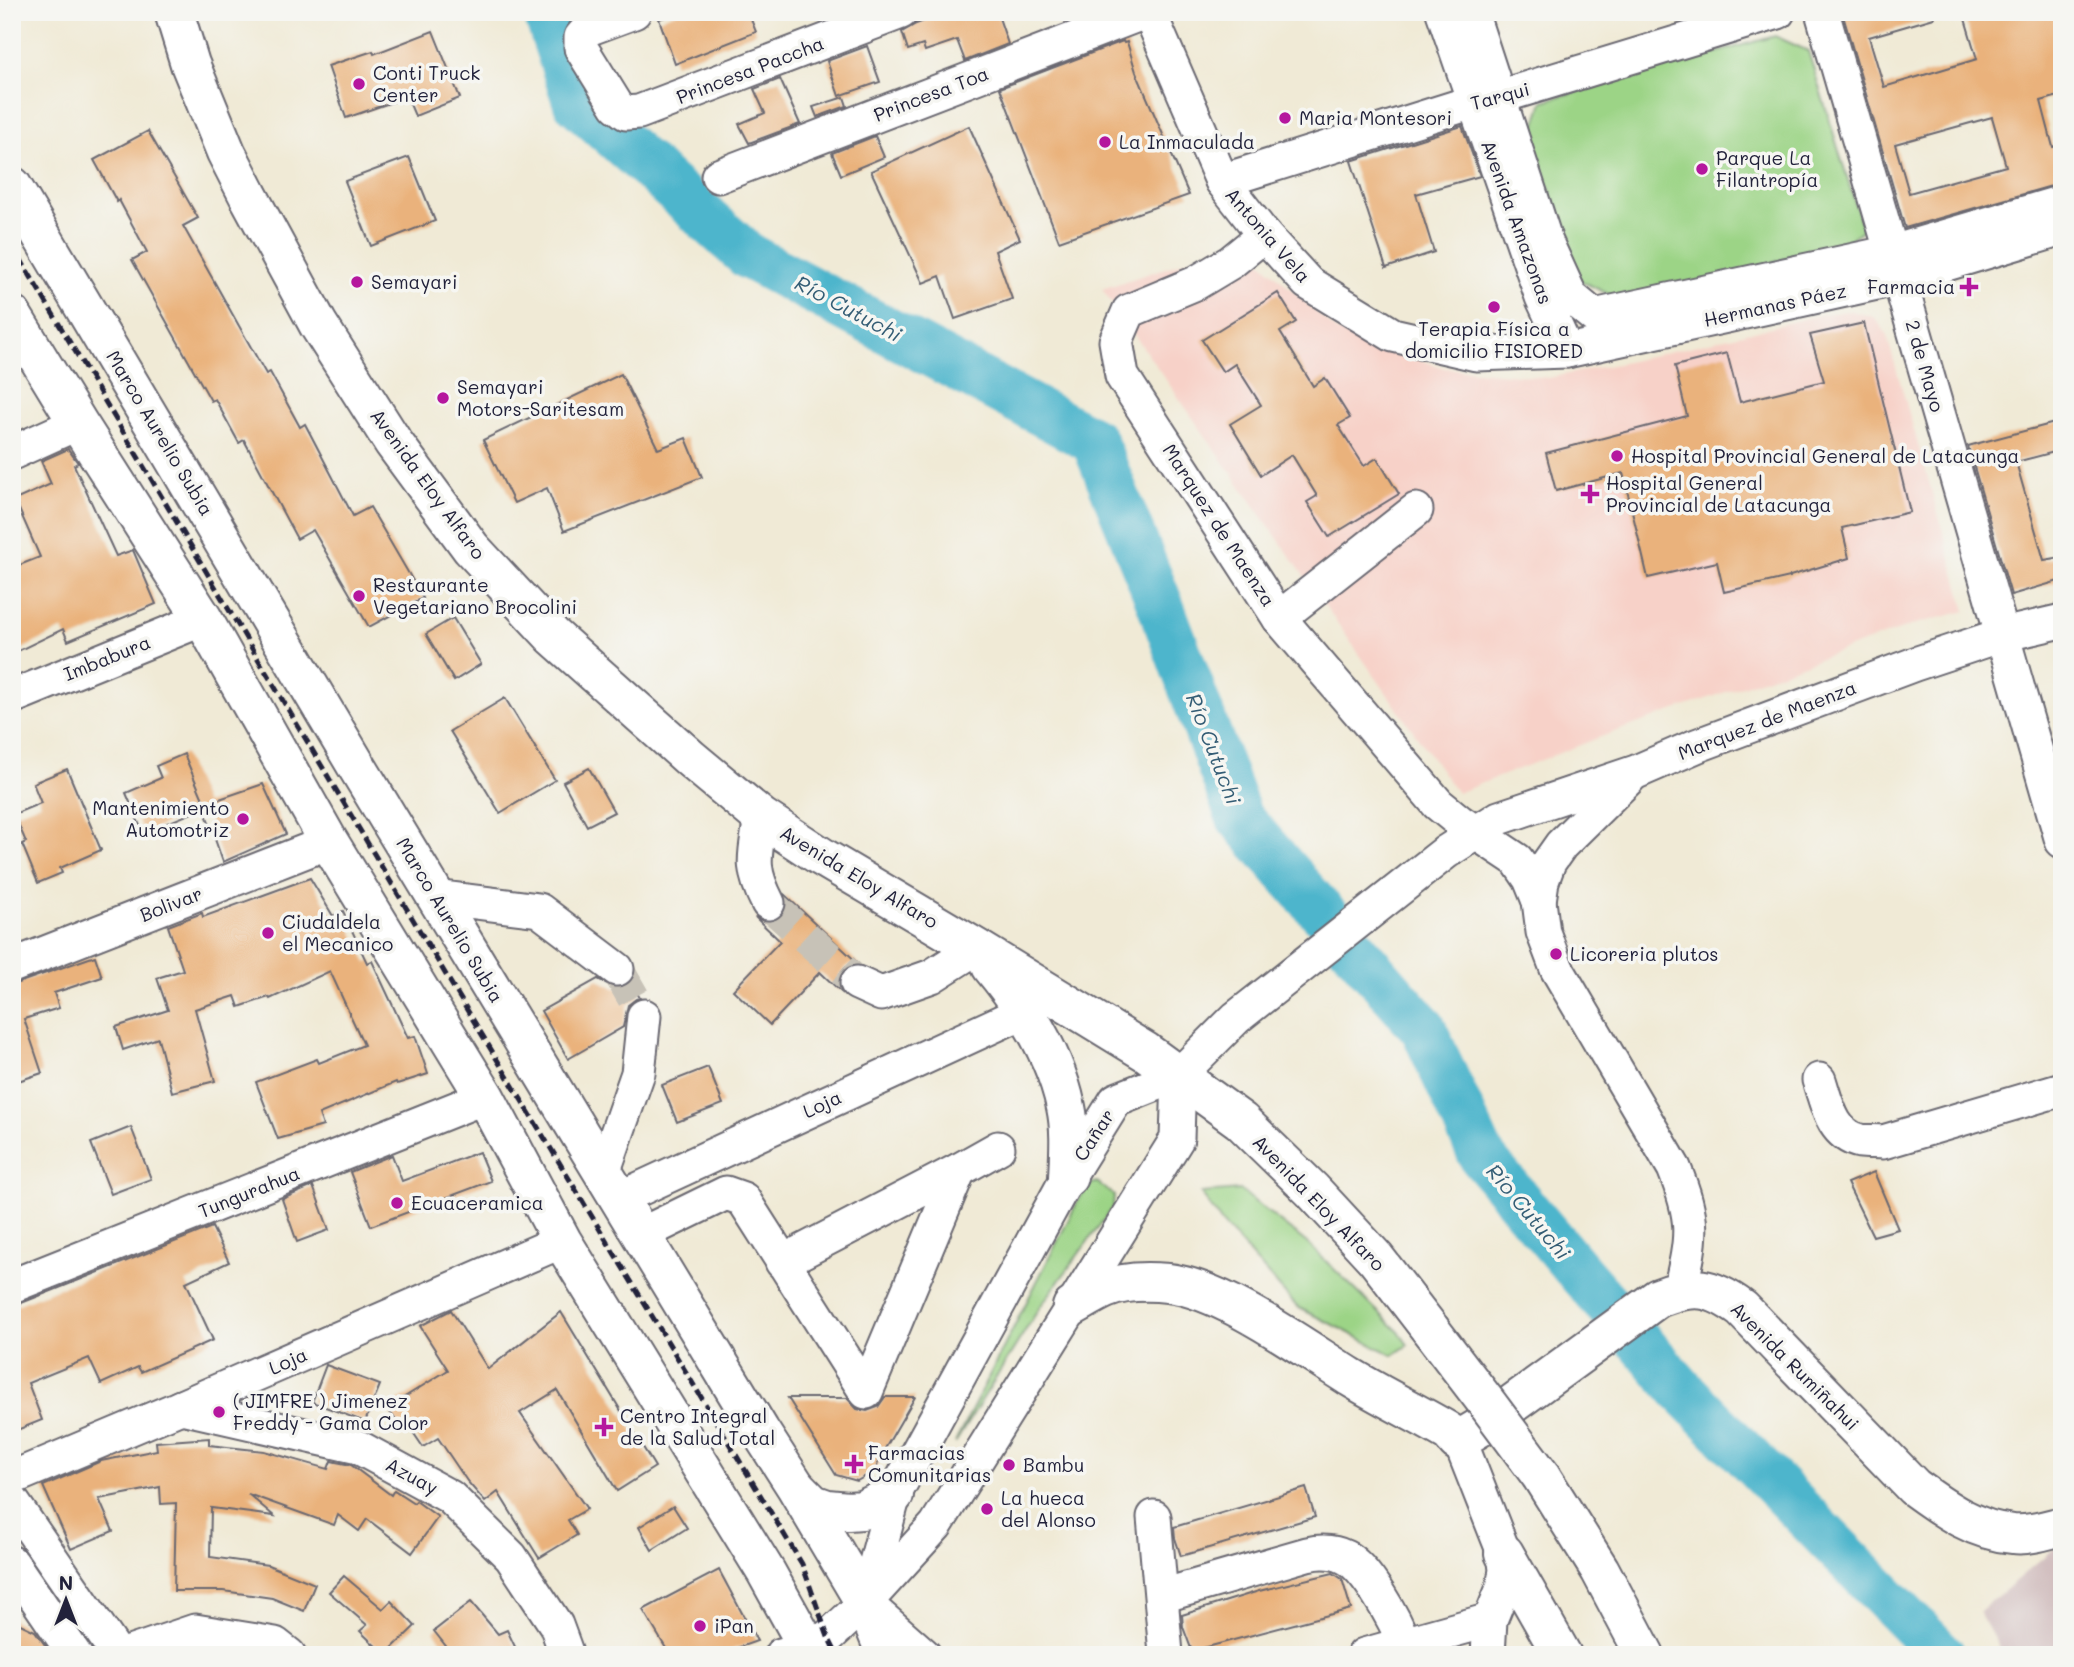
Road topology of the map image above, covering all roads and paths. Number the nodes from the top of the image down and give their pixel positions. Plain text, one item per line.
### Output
1 (174, 12) edge
2 (634, 12) edge
3 (901, 12) edge
4 (1147, 12) edge
5 (1443, 12) edge
6 (1471, 12) edge
7 (1778, 12) edge
8 (1822, 12) edge
9 (1486, 100) junction
10 (718, 176) dead end
11 (1222, 181) junction
12 (12, 186) edge
13 (2062, 202) edge
14 (2062, 229) edge
15 (1264, 235) junction
16 (1896, 265) junction
17 (12, 315) edge
18 (1594, 316) joint
19 (1567, 351) junction
20 (78, 423) junction
21 (12, 453) edge
22 (1416, 510) dead end
23 (1279, 618) junction
24 (203, 619) junction
25 (2062, 621) edge
26 (2002, 635) junction
27 (12, 697) edge
28 (1636, 772) junction
29 (761, 817) junction
30 (1476, 832) junction
31 (2062, 841) edge
32 (329, 842) junction
33 (436, 897) junction
34 (1539, 901) junction
35 (768, 903) tunnel mouth
36 (976, 948) junction
37 (12, 966) edge
38 (617, 968) tunnel mouth
39 (857, 983) tunnel mouth
40 (1025, 1010) junction
41 (643, 1016) tunnel mouth
42 (1179, 1075) junction
43 (1819, 1080) dead end
44 (2062, 1089) edge
45 (485, 1097) junction
46 (998, 1148) dead end
47 (959, 1170) junction
48 (1068, 1177) junction
49 (612, 1186) junction
50 (642, 1234) junction
51 (562, 1241) junction
52 (782, 1262) junction
53 (12, 1286) edge
54 (1680, 1290) junction
55 (1072, 1307) junction
56 (181, 1407) junction
57 (1457, 1441) junction
58 (12, 1478) edge
59 (796, 1487) junction
60 (894, 1495) junction
61 (12, 1501) edge
62 (1154, 1517) dead end
63 (2062, 1526) edge
64 (1504, 1553) junction
65 (12, 1563) edge
66 (1162, 1596) junction
67 (865, 1603) junction
68 (1490, 1620) junction
69 (1404, 1644) junction
70 (800, 1653) edge
71 (1166, 1654) edge
72 (75, 1655) edge
73 (118, 1655) edge
74 (124, 1655) edge
75 (289, 1655) edge
76 (567, 1655) edge
77 (886, 1655) edge
78 (924, 1655) edge
79 (1363, 1655) edge
80 (1488, 1655) edge
81 (1562, 1655) edge
82 (1645, 1655) edge

1 - 29 main road, Avenida Eloy Alfaro
2 - 3 street, Princesa Paccha
4 - 10 street, Princesa Toa
4 - 11 street, Antonia Vela
5 - 9 street, Avenida Amazonas
6 - 9 street, Avenida Amazonas
7 - 9 street, Tarqui
8 - 16 street, 2 de Mayo
9 - 11 street, Tarqui
9 - 18 street, Avenida Amazonas
9 - 19 street, Avenida Amazonas
11 - 15 street, Antonia Vela
12 - 33 main road, Marco Aurelio Subia
13 - 16 street, Hermanas Páez
14 - 16 street, Hermanas Páez
15 - 19 street, Antonia Vela
15 - 23 street, Marquez de Maenza
16 - 18 street, Hermanas Páez
16 - 19 street, Hermanas Páez
16 - 26 street, 2 de Mayo
17 - 20 main road
20 - 21 street
20 - 24 main road
22 - 23 street
23 - 30 street, Marquez de Maenza
24 - 27 street, Imbabura
24 - 32 main road
25 - 26 street, Marquez de Maenza
26 - 28 street, Marquez de Maenza
26 - 31 street, 2 de Mayo
28 - 30 street, Marquez de Maenza
28 - 34 street
29 - 35 street
29 - 36 main road, Avenida Eloy Alfaro
30 - 34 street, Marquez de Maenza
30 - 42 street, Marquez de Maenza
32 - 37 street, Bolivar
32 - 45 main road
33 - 38 street
33 - 49 main road, Marco Aurelio Subia
34 - 54 street, Marquez de Maenza
36 - 39 street
36 - 40 main road
36 - 42 main road, Avenida Eloy Alfaro
40 - 48 main road
40 - 49 street, Loja
41 - 49 street
42 - 48 street, Cañar
42 - 55 street
42 - 82 main road, Avenida Eloy Alfaro, bridge
43 - 44 street
45 - 51 main road
45 - 53 street, Tungurahua
46 - 47 street
47 - 52 street
47 - 52 street
48 - 60 street, Cañar
49 - 50 main road, Marco Aurelio Subia
50 - 52 street
50 - 59 main road, Marco Aurelio Subia
51 - 56 street, Loja
51 - 70 main road
54 - 57 main road
54 - 63 main road, Avenida Rumiñahui
55 - 57 main road
55 - 67 street
56 - 58 street, Loja
56 - 76 street, Azuay
57 - 64 street
59 - 60 main road
59 - 67 main road, Marco Aurelio Subia
60 - 67 street, Cañar
61 - 73 street
62 - 66 street
64 - 68 street
64 - 81 main road
65 - 72 street
66 - 69 street
66 - 71 street
67 - 70 street
67 - 77 main road, Marco Aurelio Subia
67 - 78 street
68 - 69 street
68 - 80 street
69 - 79 street
74 - 75 street

